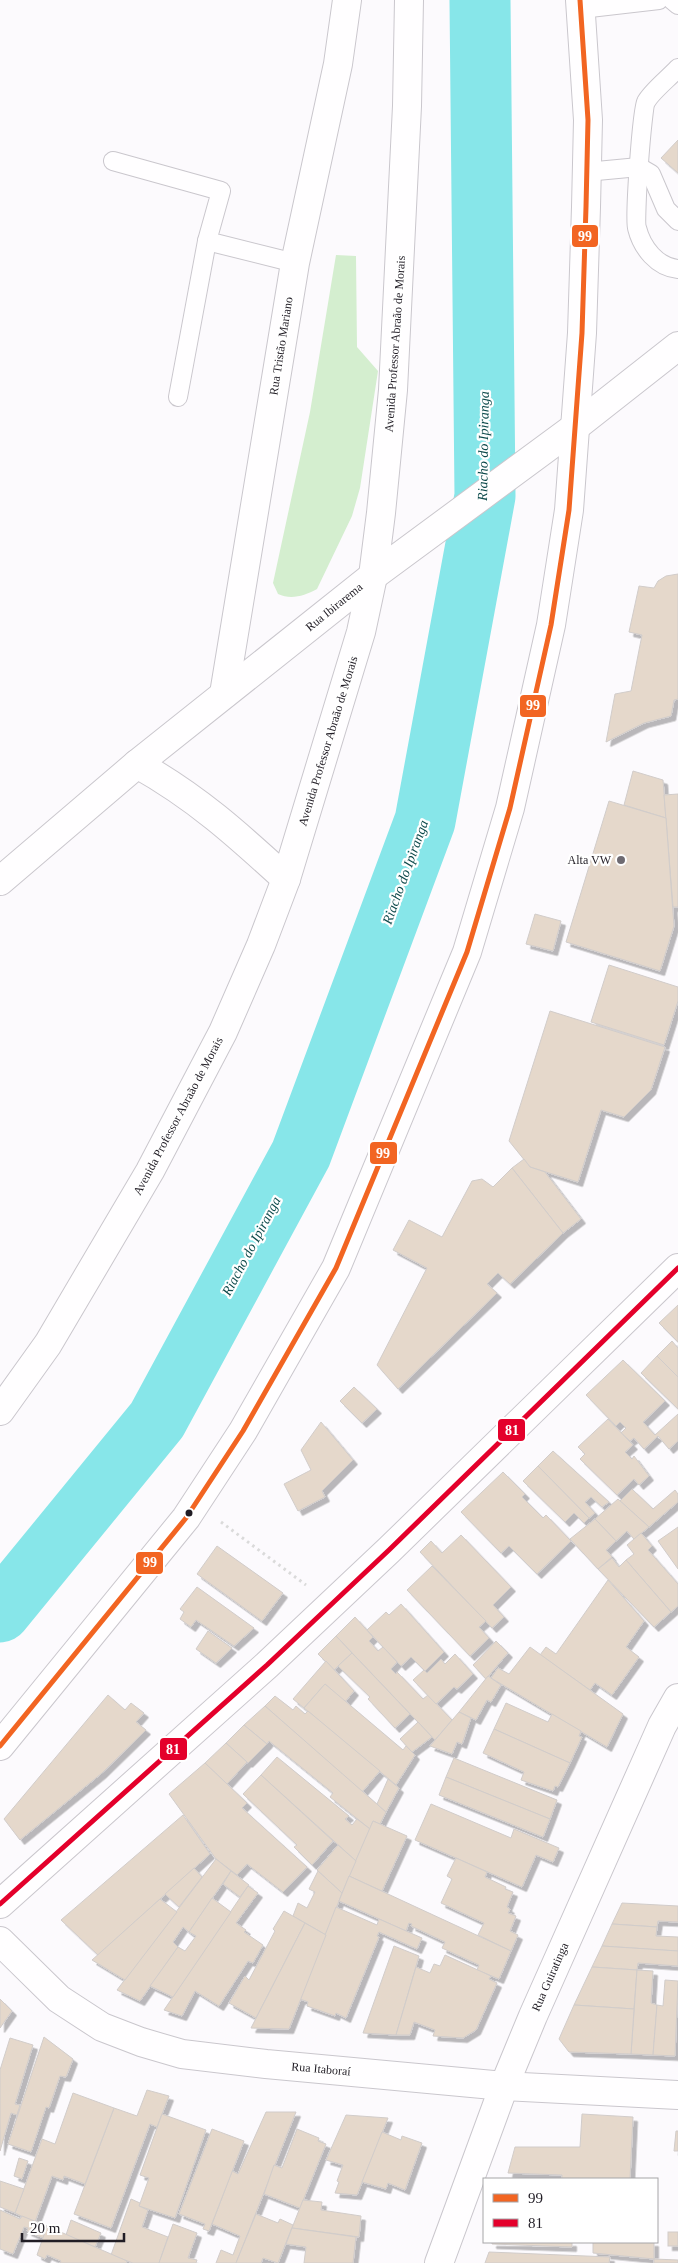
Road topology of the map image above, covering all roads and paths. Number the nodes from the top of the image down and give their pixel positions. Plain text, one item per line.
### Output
1 (347, 0) edge
2 (409, 0) edge
3 (659, 0) edge
4 (672, 0) edge
5 (581, 5) edge
6 (678, 5) edge
7 (678, 68) edge
8 (113, 161) dead end
9 (639, 167) junction
10 (586, 172) junction
11 (678, 222) edge
12 (207, 241) junction
13 (295, 262) junction
14 (678, 268) edge
15 (678, 346) edge
16 (178, 396) dead end
17 (575, 427) junction
18 (373, 576) junction
19 (224, 694) junction
20 (137, 764) junction
21 (286, 879) junction
22 (0, 881) edge
23 (678, 1268) edge
24 (0, 1410) edge
25 (196, 1504) junction
26 (331, 1603) junction
27 (678, 1698) edge
28 (0, 1746) edge
29 (0, 1904) edge
30 (0, 1940) edge
31 (504, 2086) junction
32 (678, 2095) edge
33 (438, 2263) edge

1 - 13 street, Rua Tristão Mariano
2 - 18 street, Avenida Professor Abraão de Morais
3 - 5 lane
4 - 6 lane
5 - 10 street
7 - 9 lane
8 - 12 lane
9 - 10 lane
9 - 11 lane
9 - 14 lane
10 - 17 street
12 - 13 lane
12 - 16 lane
13 - 19 street, Rua Tristão Mariano
15 - 17 street, Rua Ibirarema
17 - 18 street, Rua Ibirarema
17 - 25 street
18 - 19 street, Rua Ibirarema
18 - 21 street, Avenida Professor Abraão de Morais
19 - 20 street, Rua Ibirarema
20 - 21 street
20 - 22 street, Rua Ibirarema
21 - 24 street, Avenida Professor Abraão de Morais
23 - 26 street
25 - 26 path
25 - 28 street
26 - 29 street
27 - 31 street, Rua Guiratinga
30 - 31 street, Rua Itaboraí
31 - 32 street, Rua Itaboraí
31 - 33 street, Rua Guiratinga

